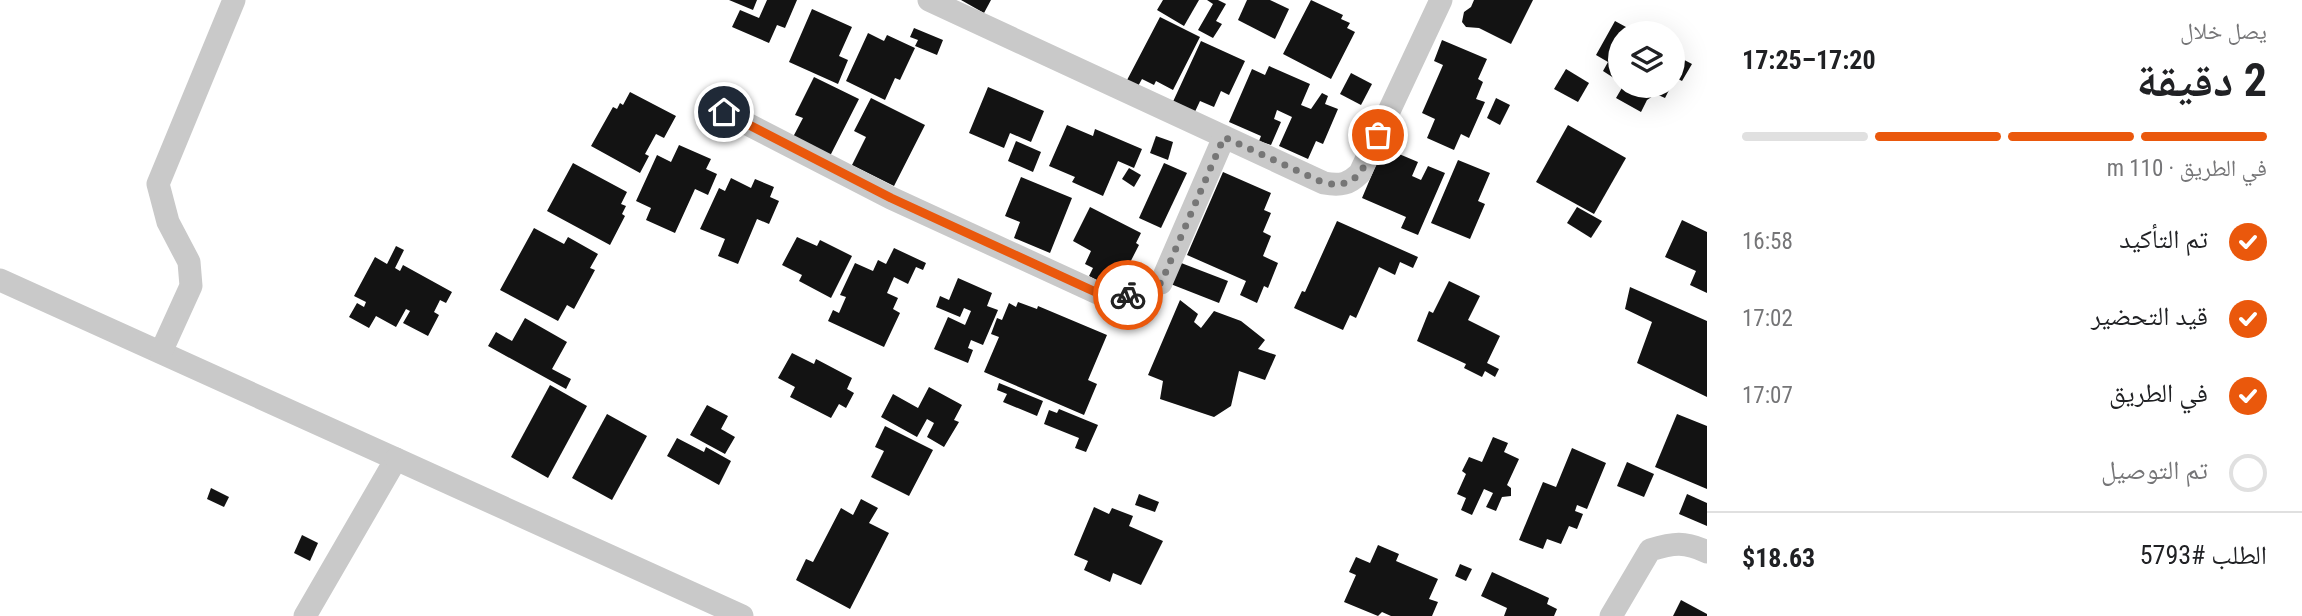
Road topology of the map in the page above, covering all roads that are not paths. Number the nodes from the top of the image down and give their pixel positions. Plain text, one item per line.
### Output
1 (234, 0) edge
2 (929, 0) edge
3 (1441, 0) edge
4 (724, 112) dead end
5 (1224, 137) junction
6 (0, 280) edge
7 (161, 352) junction
8 (396, 459) junction
9 (1707, 552) edge
10 (305, 616) edge
11 (742, 616) edge
12 (1611, 616) edge

1 - 7 street
2 - 5 street
3 - 5 street
4 - 5 street
6 - 7 street
7 - 8 street
8 - 10 street
8 - 11 street
9 - 12 street

